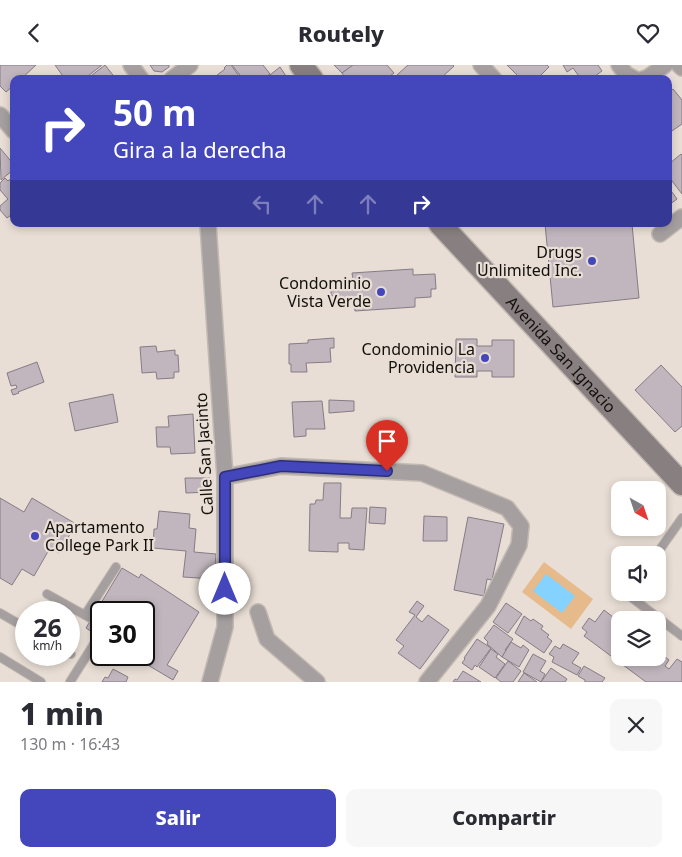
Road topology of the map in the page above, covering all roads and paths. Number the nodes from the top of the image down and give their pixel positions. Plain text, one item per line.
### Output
1 (190, 65) edge
2 (301, 65) edge
3 (481, 65) edge
4 (619, 65) edge
5 (665, 65) edge
6 (679, 65) edge
7 (682, 68) edge
8 (177, 75) edge
9 (309, 75) edge
10 (490, 75) edge
11 (628, 75) edge
12 (651, 75) edge
13 (0, 115) edge
14 (10, 126) edge
15 (682, 217) edge
16 (672, 225) edge
17 (208, 227) edge
18 (443, 227) edge
19 (669, 227) edge
20 (660, 234) dead end
21 (225, 477) junction
22 (682, 484) edge
23 (682, 518) edge
24 (662, 546) edge
25 (116, 567) dead end
26 (48, 594) dead end
27 (636, 601) edge
28 (258, 612) dead end
29 (0, 613) edge
30 (15, 622) edge
31 (682, 636) edge
32 (90, 650) edge
33 (0, 657) edge
34 (41, 682) edge
35 (70, 682) edge
36 (210, 682) edge
37 (318, 682) edge
38 (427, 682) edge

1 - 8 street
2 - 9 street
3 - 10 street
4 - 11 street
5 - 12 street
6 - 7 street
13 - 14 street
15 - 16 street
17 - 21 street, Calle San Jacinto
18 - 22 street, Avenida San Ignacio
19 - 20 street
21 - 36 street, Calle San Jacinto
21 - 38 street
23 - 24 lane
25 - 26 lane
27 - 31 lane
28 - 37 street
29 - 30 lane
32 - 35 lane
33 - 34 lane

